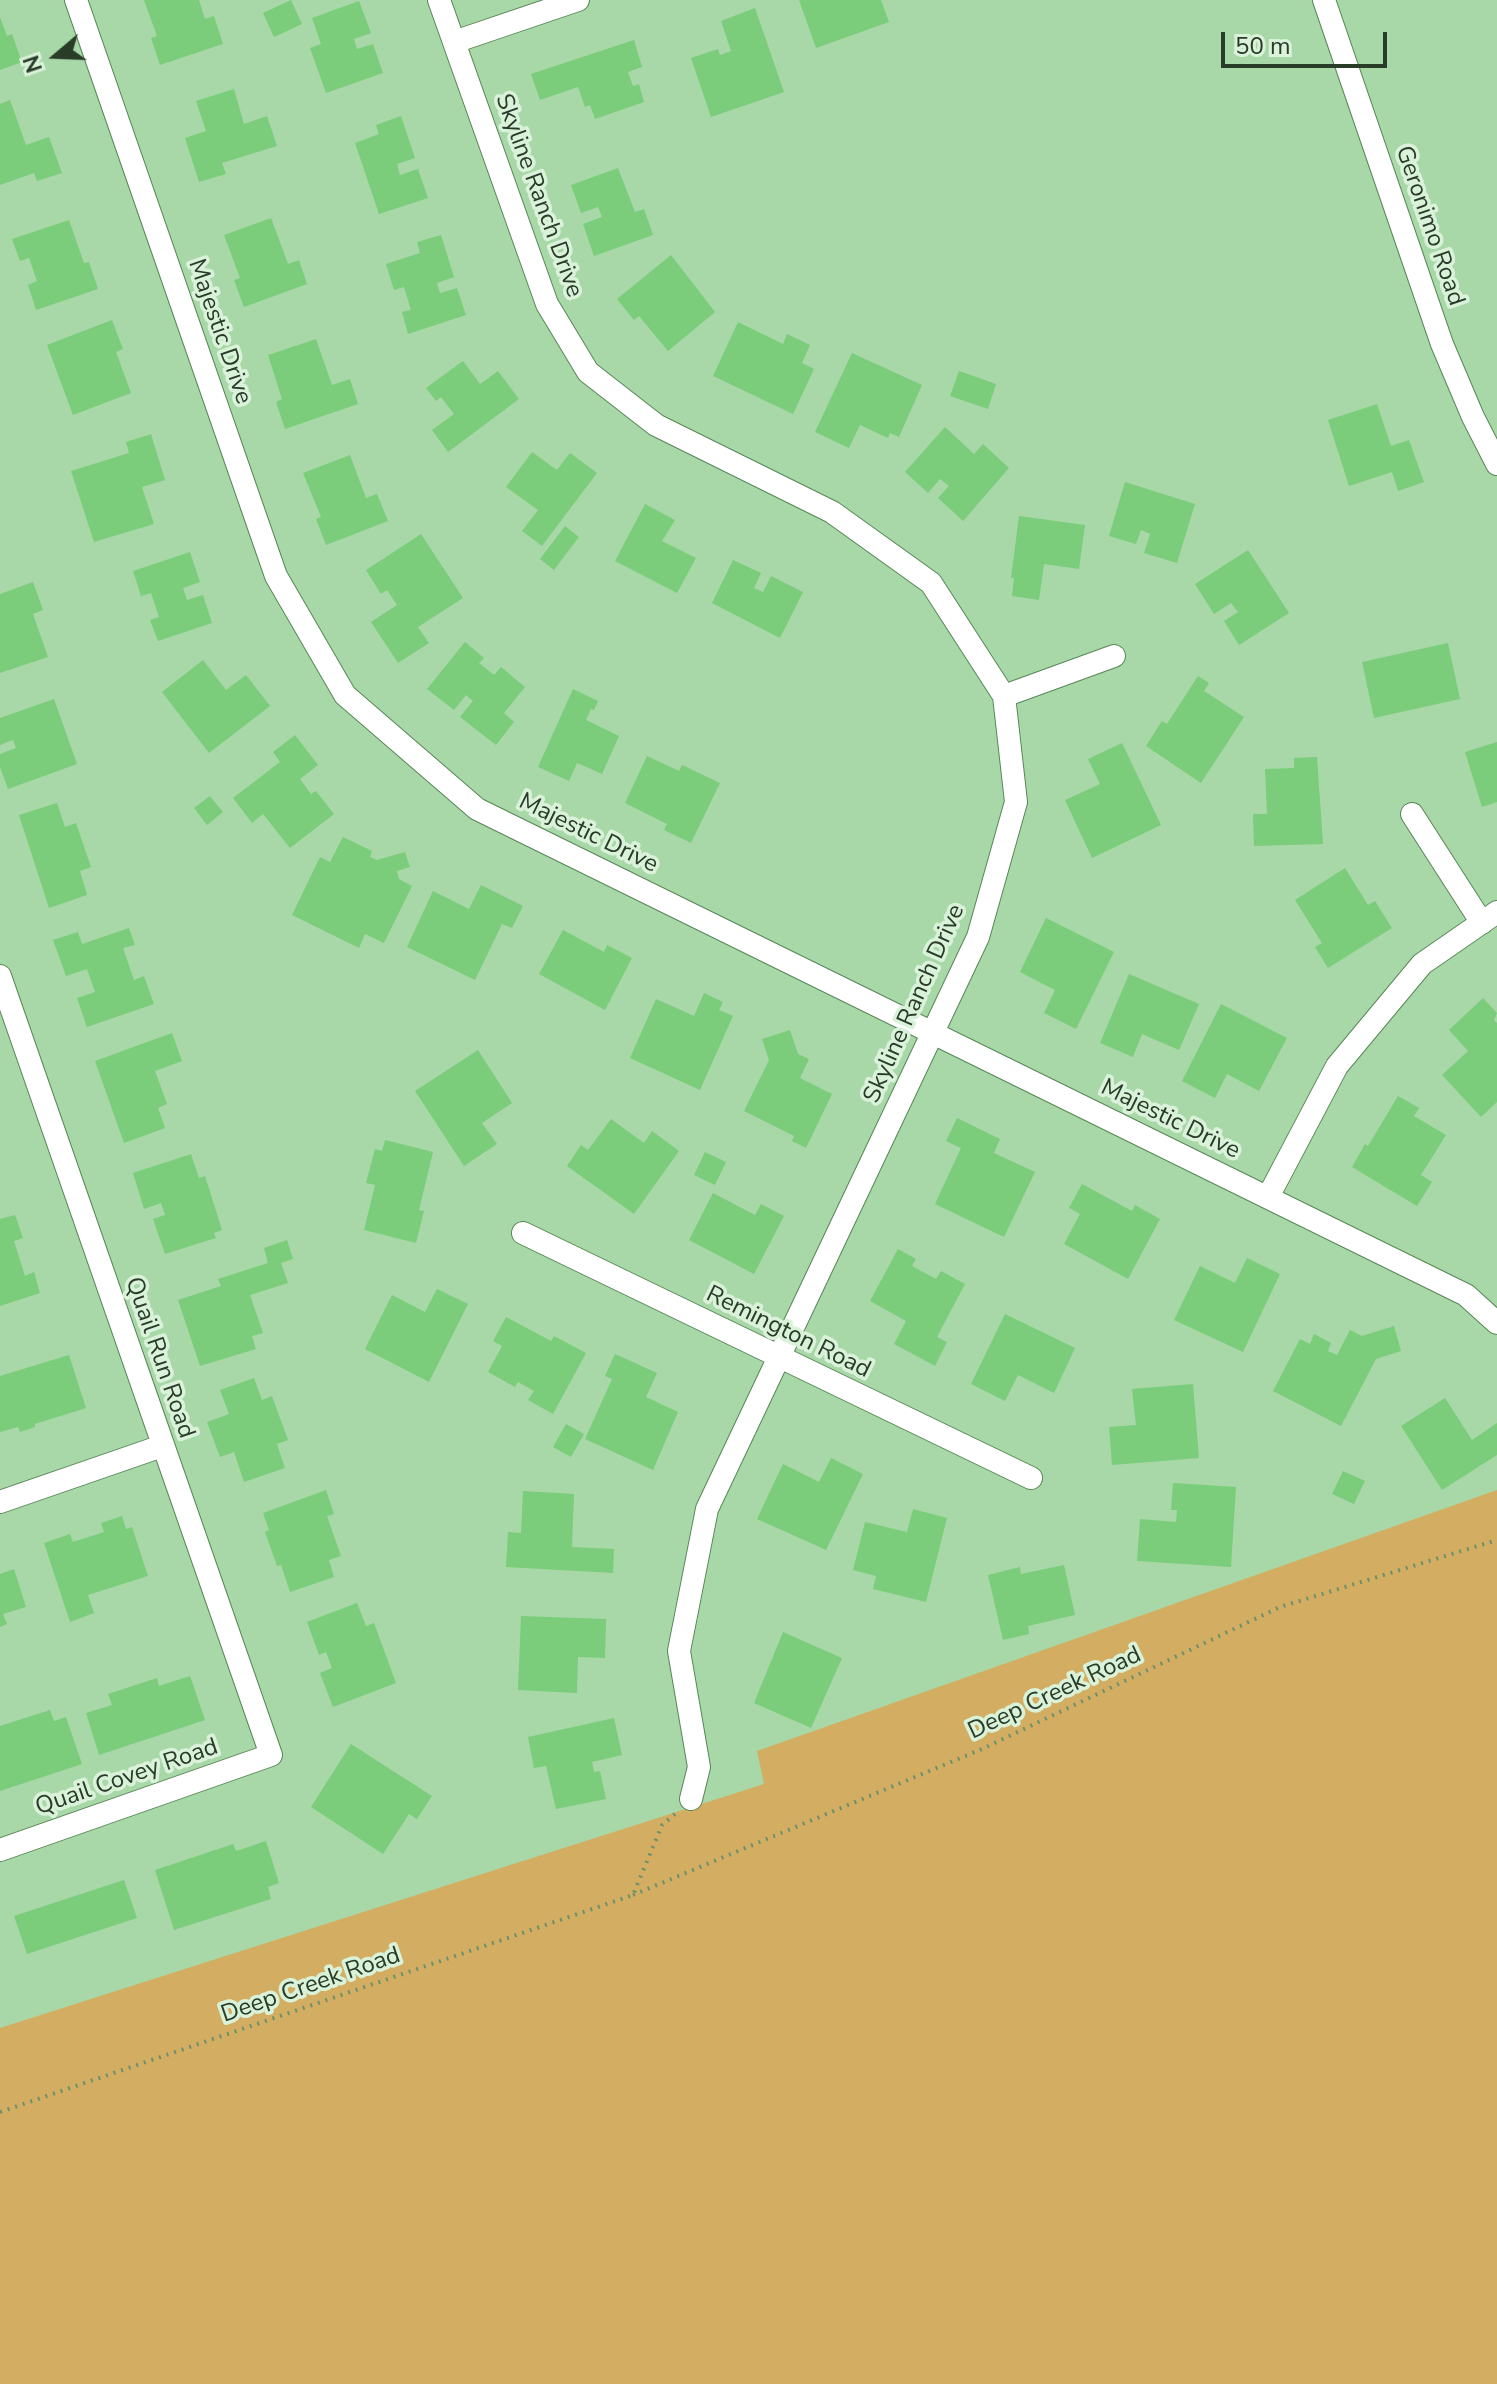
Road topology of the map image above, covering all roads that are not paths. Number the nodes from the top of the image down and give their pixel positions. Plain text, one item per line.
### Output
1 (76, 0) edge
2 (439, 0) edge
3 (578, 0) edge
4 (1324, 0) edge
5 (454, 42) junction
6 (1497, 464) edge
7 (1114, 656) dead end
8 (1004, 696) junction
9 (1412, 814) dead end
10 (1489, 918) edge
11 (0, 976) edge
12 (934, 1032) junction
13 (1268, 1197) junction
14 (523, 1233) dead end
15 (1497, 1323) edge
16 (779, 1358) junction
17 (162, 1446) junction
18 (1031, 1478) dead end
19 (0, 1502) edge
20 (271, 1755) joint
21 (691, 1799) road end
22 (0, 1850) edge

1 - 12 street, Majestic Drive
2 - 5 street, Skyline Ranch Drive
3 - 5 street
4 - 6 street, Geronimo Road
5 - 8 street, Skyline Ranch Drive
7 - 8 street
8 - 12 street, Skyline Ranch Drive
9 - 10 street
10 - 13 street
11 - 17 street, Quail Run Road
12 - 13 street, Majestic Drive
12 - 16 street, Skyline Ranch Drive
13 - 15 street, Majestic Drive
14 - 16 street, Remington Road
16 - 18 street, Remington Road
16 - 21 street, Skyline Ranch Drive
17 - 19 street
17 - 20 street, Quail Run Road
20 - 22 street, Quail Covey Road

